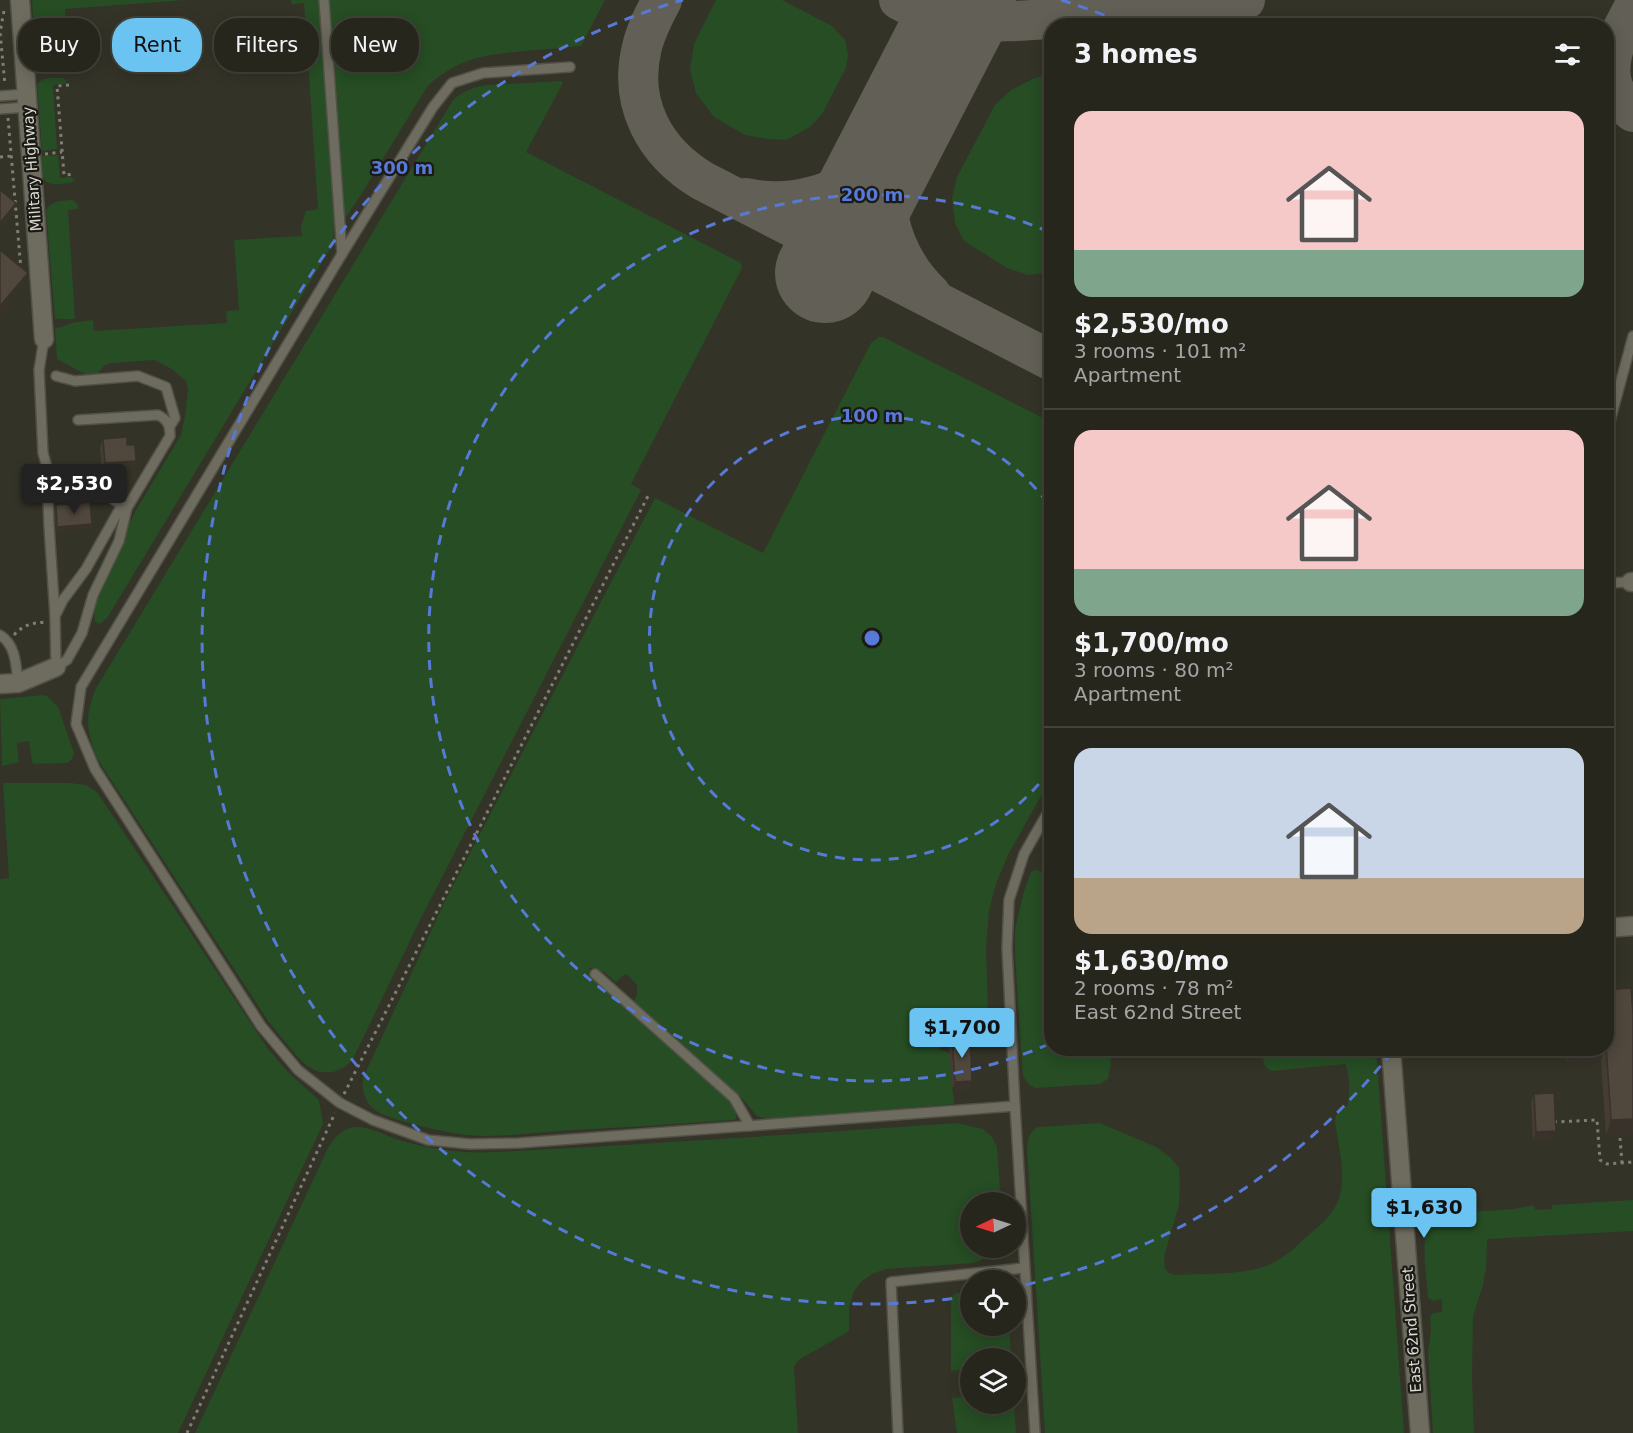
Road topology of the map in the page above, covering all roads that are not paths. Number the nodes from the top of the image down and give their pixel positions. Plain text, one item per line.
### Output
1 (20, 0) edge
2 (324, 0) edge
3 (570, 67) dead end
4 (3, 96) edge
5 (28, 100) junction
6 (4, 109) edge
7 (342, 255) junction
8 (1633, 336) edge
9 (44, 339) joint
10 (56, 376) dead end
11 (1614, 406) edge
12 (78, 420) dead end
13 (170, 426) junction
14 (71, 491) dead end
15 (125, 506) junction
16 (1632, 582) edge
17 (1614, 583) edge
18 (56, 616) junction
19 (4, 638) edge
20 (56, 667) junction
21 (9, 683) edge
22 (1044, 819) edge
23 (1633, 926) edge
24 (1614, 927) edge
25 (595, 974) dead end
26 (1392, 1056) edge
27 (1015, 1106) junction
28 (750, 1126) junction
29 (1024, 1268) junction
30 (898, 1433) edge
31 (1035, 1433) edge
32 (1420, 1433) edge

1 - 5 street, Military Highway
2 - 7 lane
3 - 7 lane
4 - 5 lane
5 - 6 lane
5 - 9 street, Military Highway
7 - 28 lane
8 - 11 lane
9 - 18 lane
10 - 13 lane
12 - 13 lane
13 - 15 lane
14 - 15 lane
15 - 18 lane
15 - 20 lane
16 - 17 lane
18 - 20 lane
19 - 21 lane
20 - 21 street
22 - 27 lane
23 - 24 street
25 - 28 lane
26 - 32 street, East 62nd Street
27 - 28 lane
27 - 29 lane
29 - 30 lane
29 - 31 lane

